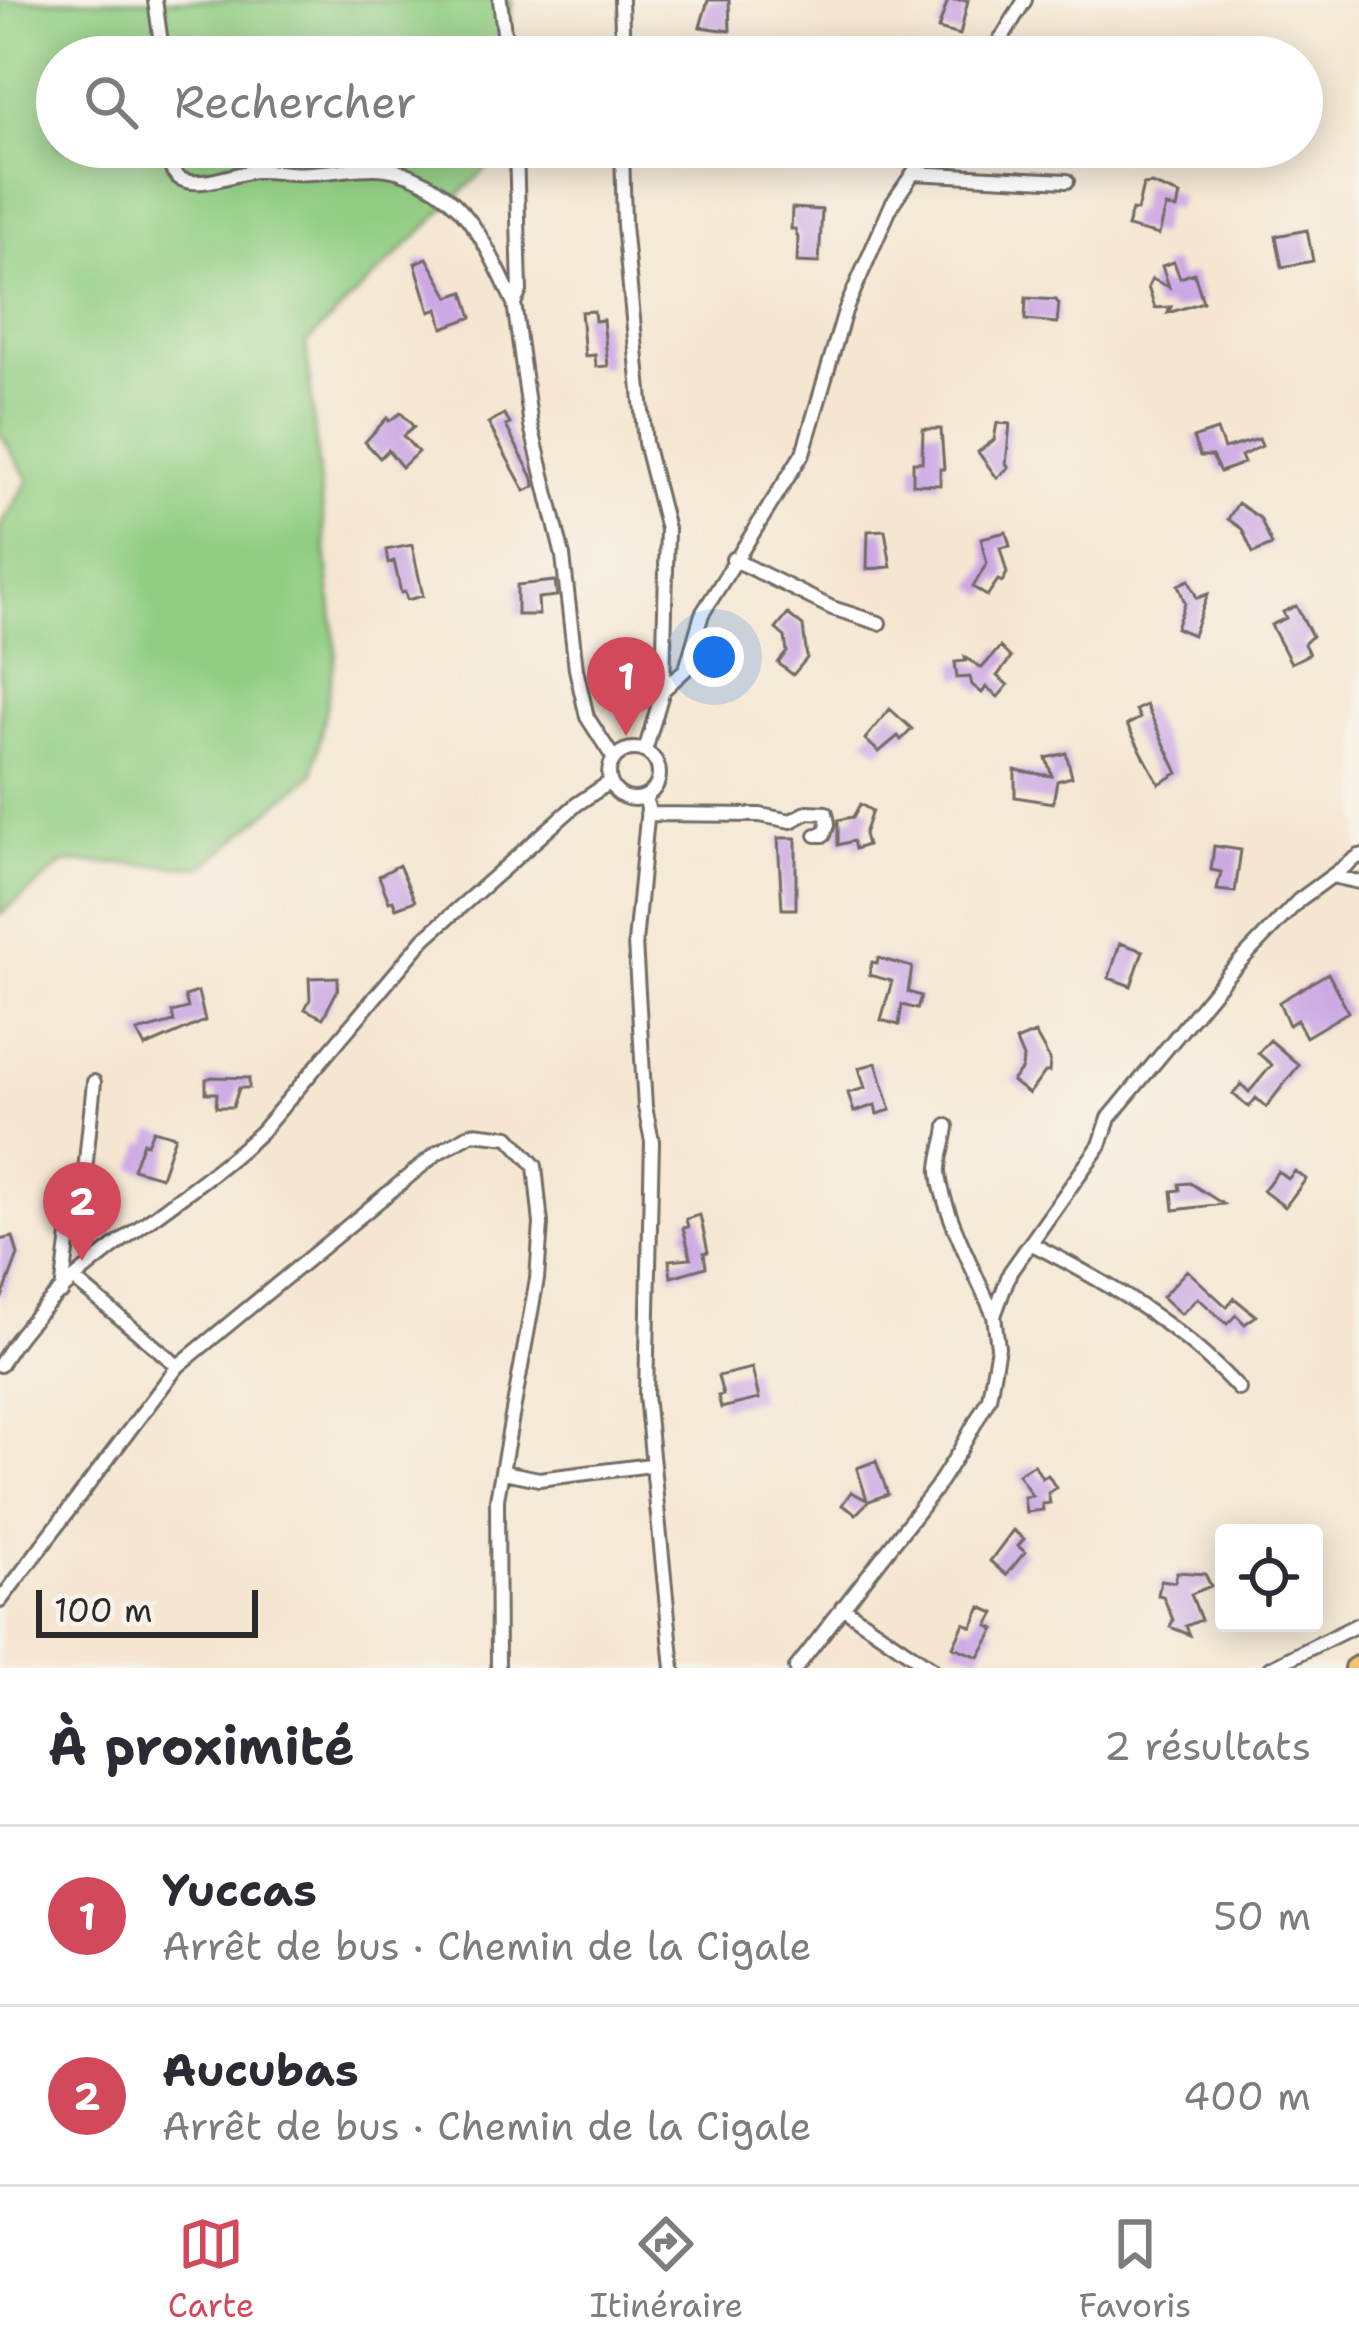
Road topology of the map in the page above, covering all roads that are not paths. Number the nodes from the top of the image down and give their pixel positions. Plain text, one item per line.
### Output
1 (155, 0) edge
2 (500, 0) edge
3 (621, 0) edge
4 (1025, 0) edge
5 (160, 36) edge
6 (504, 36) edge
7 (622, 36) edge
8 (1003, 36) edge
9 (171, 168) edge
10 (343, 168) edge
11 (393, 168) edge
12 (517, 168) edge
13 (623, 168) edge
14 (916, 168) edge
15 (913, 173) junction
16 (1067, 181) dead end
17 (514, 303) junction
18 (733, 559) junction
19 (879, 623) dead end
20 (663, 690) junction
21 (645, 751) junction
22 (614, 759) junction
23 (610, 782) junction
24 (645, 797) junction
25 (647, 814) junction
26 (816, 835) dead end
27 (1359, 856) edge
28 (1332, 876) junction
29 (1359, 883) edge
30 (94, 1082) dead end
31 (947, 1126) dead end
32 (1032, 1244) junction
33 (76, 1281) junction
34 (62, 1292) junction
35 (994, 1316) junction
36 (0, 1365) edge
37 (178, 1366) junction
38 (1239, 1389) dead end
39 (651, 1466) junction
40 (504, 1472) junction
41 (0, 1600) edge
42 (842, 1607) junction
43 (1359, 1624) edge
44 (498, 1668) edge
45 (673, 1668) edge
46 (796, 1668) edge
47 (932, 1668) edge
48 (1270, 1668) edge

1 - 5 street
2 - 6 street
3 - 7 street
4 - 8 street
9 - 10 street
11 - 17 street
12 - 17 street
13 - 20 street
14 - 15 street
15 - 16 street
15 - 18 street
17 - 22 street
18 - 19 street
18 - 20 street
20 - 21 street
21 - 22 street
21 - 24 street
22 - 23 street
23 - 24 street
23 - 33 street
24 - 25 street
25 - 26 street
25 - 39 street
27 - 28 street
28 - 29 street
28 - 32 street
30 - 34 street
31 - 35 street
32 - 35 street
32 - 38 street
33 - 34 street
33 - 37 street
34 - 36 street
35 - 42 street
37 - 40 street
37 - 41 street
39 - 40 street
39 - 45 street
40 - 44 street
42 - 46 street
42 - 47 street
43 - 48 street

